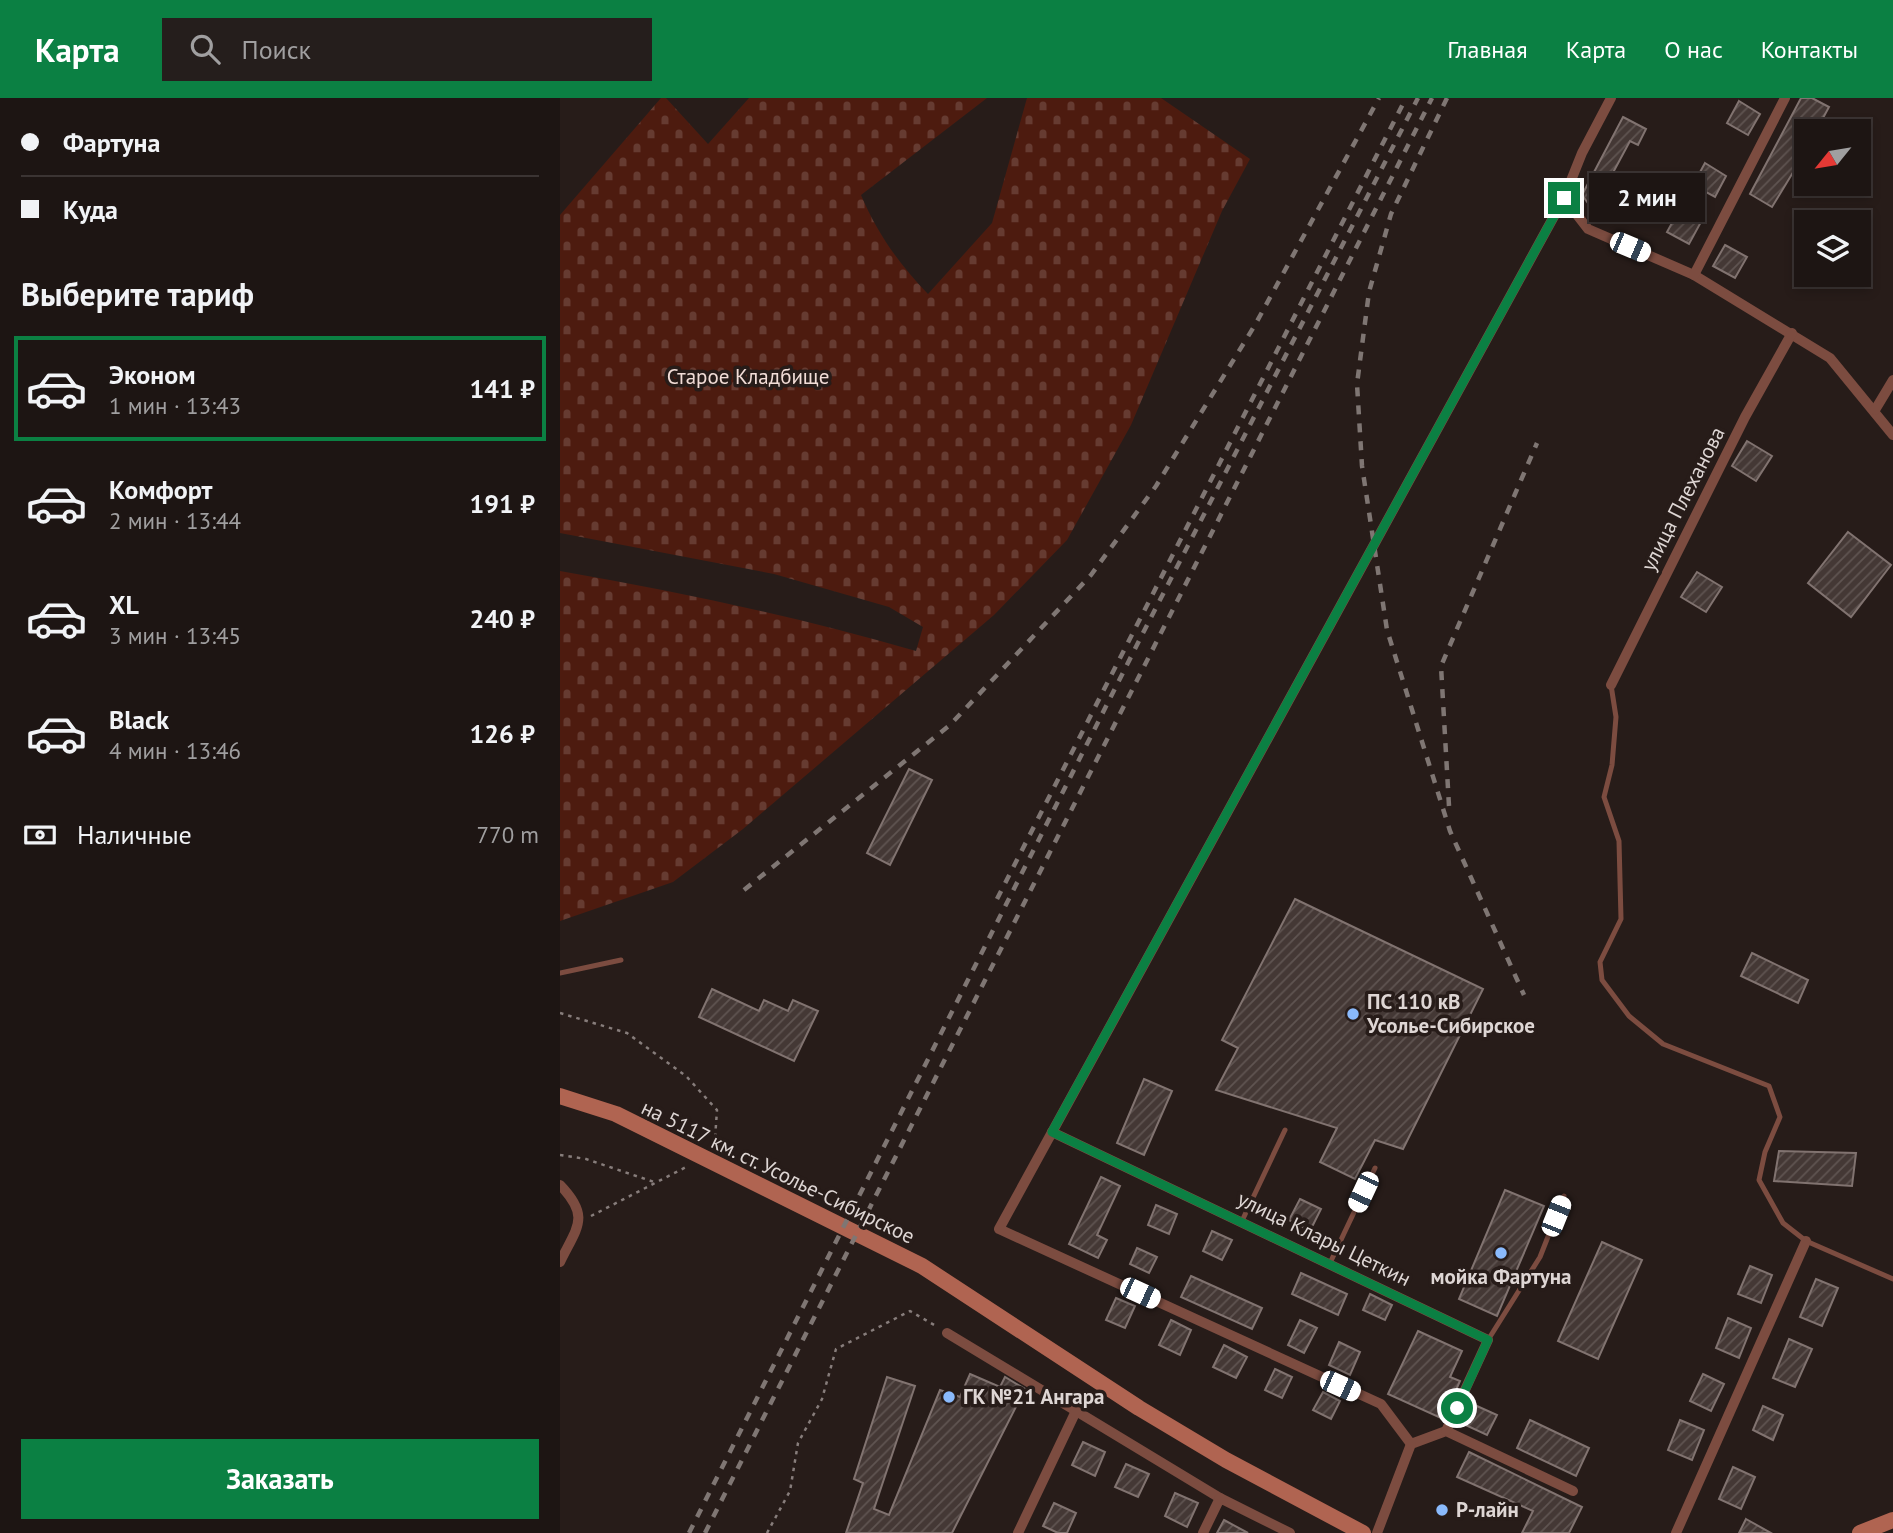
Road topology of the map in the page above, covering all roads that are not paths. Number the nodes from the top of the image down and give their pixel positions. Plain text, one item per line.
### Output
1 (1611, 98) edge
2 (1785, 98) edge
3 (1564, 198) junction
4 (1694, 275) junction
5 (1792, 333) junction
6 (1893, 380) edge
7 (1875, 410) junction
8 (1893, 435) edge
9 (1611, 685) joint
10 (621, 960) dead end
11 (560, 973) edge
12 (560, 1096) edge
13 (1285, 1130) dead end
14 (1052, 1132) junction
15 (1375, 1168) dead end
16 (560, 1185) edge
17 (1564, 1196) dead end
18 (1241, 1223) junction
19 (1806, 1241) junction
20 (560, 1262) edge
21 (1328, 1266) junction
22 (1893, 1279) edge
23 (947, 1334) road end
24 (1488, 1340) junction
25 (1076, 1411) junction
26 (1446, 1431) junction
27 (1411, 1444) junction
28 (1573, 1491) dead end
29 (1220, 1498) junction
30 (1893, 1520) edge
31 (1017, 1533) edge
32 (1203, 1533) edge
33 (1290, 1533) edge
34 (1363, 1533) edge
35 (1377, 1533) edge
36 (1676, 1533) edge
37 (1860, 1533) edge

1 - 3 street
2 - 4 street
3 - 4 street
3 - 14 street
4 - 5 street
5 - 7 street
5 - 9 street, улица Плеханова
6 - 7 street
7 - 8 street
9 - 19 lane
10 - 11 lane
12 - 34 street, на 5117 км. ст. Усолье-Сибирское
13 - 18 lane
14 - 18 street, улица Клары Цеткин
14 - 27 street
15 - 21 lane
16 - 20 street
17 - 24 lane
18 - 21 street, улица Клары Цеткин
19 - 22 lane
19 - 36 street
21 - 24 street, улица Клары Цеткин
23 - 25 street
24 - 26 street
25 - 29 street
25 - 31 street
26 - 27 street
26 - 28 street
27 - 35 street
29 - 32 street
29 - 33 street
30 - 37 street

